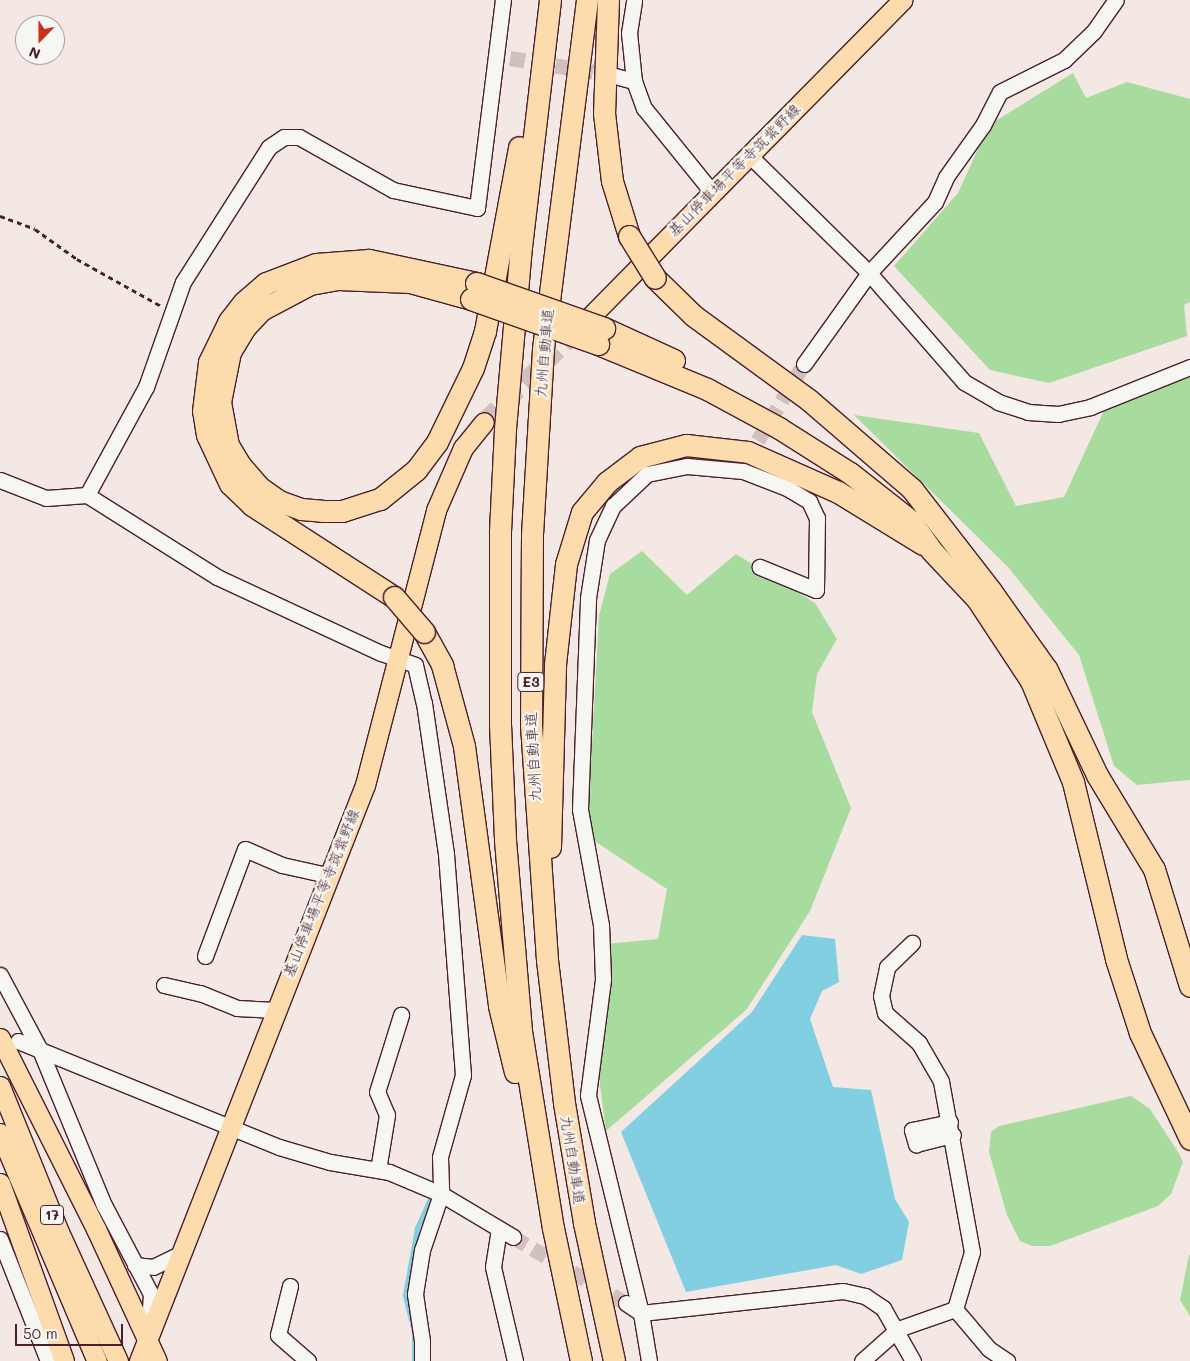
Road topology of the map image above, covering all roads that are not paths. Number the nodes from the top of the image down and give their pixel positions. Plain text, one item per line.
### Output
1 (503, 0) edge
2 (587, 0) edge
3 (608, 0) edge
4 (634, 0) edge
5 (902, 0) edge
6 (1116, 0) edge
7 (549, 5) edge
8 (615, 76) tunnel mouth
9 (634, 81) junction
10 (749, 155) junction
11 (712, 192) junction
12 (869, 273) junction
13 (473, 291) junction
14 (601, 336) junction
15 (567, 340) tunnel mouth
16 (804, 364) tunnel mouth
17 (1190, 367) edge
18 (484, 422) tunnel mouth
19 (0, 480) edge
20 (87, 495) junction
21 (942, 531) junction
22 (931, 550) junction
23 (760, 567) dead end
24 (399, 659) junction
25 (327, 875) junction
26 (912, 944) dead end
27 (205, 956) dead end
28 (548, 960) junction
29 (0, 975) edge
30 (164, 985) dead end
31 (1190, 986) edge
32 (275, 1010) junction
33 (401, 1015) dead end
34 (9, 1039) edge
35 (40, 1050) junction
36 (0, 1086) edge
37 (230, 1127) junction
38 (0, 1134) edge
39 (1190, 1139) edge
40 (378, 1170) junction
41 (0, 1183) edge
42 (441, 1194) junction
43 (552, 1228) junction
44 (498, 1229) junction
45 (513, 1237) tunnel mouth
46 (0, 1238) edge
47 (178, 1255) junction
48 (136, 1265) junction
49 (290, 1286) dead end
50 (626, 1303) tunnel mouth
51 (955, 1309) junction
52 (641, 1313) junction
53 (898, 1329) junction
54 (148, 1338) junction
55 (48, 1361) edge
56 (64, 1361) edge
57 (97, 1361) edge
58 (118, 1361) edge
59 (139, 1361) edge
60 (156, 1361) edge
61 (166, 1361) edge
62 (308, 1361) edge
63 (422, 1361) edge
64 (515, 1361) edge
65 (580, 1361) edge
66 (614, 1361) edge
67 (649, 1361) edge
68 (862, 1361) edge
69 (913, 1361) edge
70 (1007, 1361) edge

1 - 20 street
2 - 28 highway, 九州自動車道 / E3
3 - 21 highway, bridge
4 - 9 street
5 - 10 main road, 基山停車場平等寺筑紫野線
6 - 12 street
7 - 13 highway
7 - 43 highway, 九州自動車道 / E3
8 - 9 street
9 - 11 street
10 - 11 main road, 基山停車場平等寺筑紫野線
10 - 12 street
11 - 15 main road, 基山停車場平等寺筑紫野線
12 - 16 street
12 - 17 street
13 - 14 highway, bridge
13 - 43 highway, bridge
14 - 21 highway
14 - 22 highway
18 - 24 main road, 基山停車場平等寺筑紫野線
19 - 20 street
20 - 24 street
21 - 31 highway
22 - 28 highway
22 - 39 highway
23 - 52 street
24 - 25 main road, 基山停車場平等寺筑紫野線
24 - 42 street
25 - 27 street
25 - 32 main road, 基山停車場平等寺筑紫野線
26 - 51 street
28 - 66 highway, 九州自動車道 / E3
29 - 35 street
30 - 32 street
32 - 37 main road, 基山停車場平等寺筑紫野線
33 - 40 street
34 - 35 street
34 - 54 main road
35 - 37 street
35 - 48 street
36 - 58 main road, 17
37 - 40 street
37 - 47 main road, 基山停車場平等寺筑紫野線
38 - 57 main road, 17
40 - 42 street
41 - 56 main road
42 - 44 street
42 - 63 street
43 - 65 highway, 九州自動車道 / E3
44 - 45 street
44 - 64 street
46 - 55 street
47 - 48 street
47 - 54 main road, 基山停車場平等寺筑紫野線
48 - 54 street
49 - 62 street
50 - 52 street
51 - 53 street
51 - 70 street
52 - 53 street
52 - 67 street
53 - 68 street
53 - 69 street
54 - 59 main road, 基山停車場平等寺筑紫野線
54 - 60 main road
54 - 61 street

